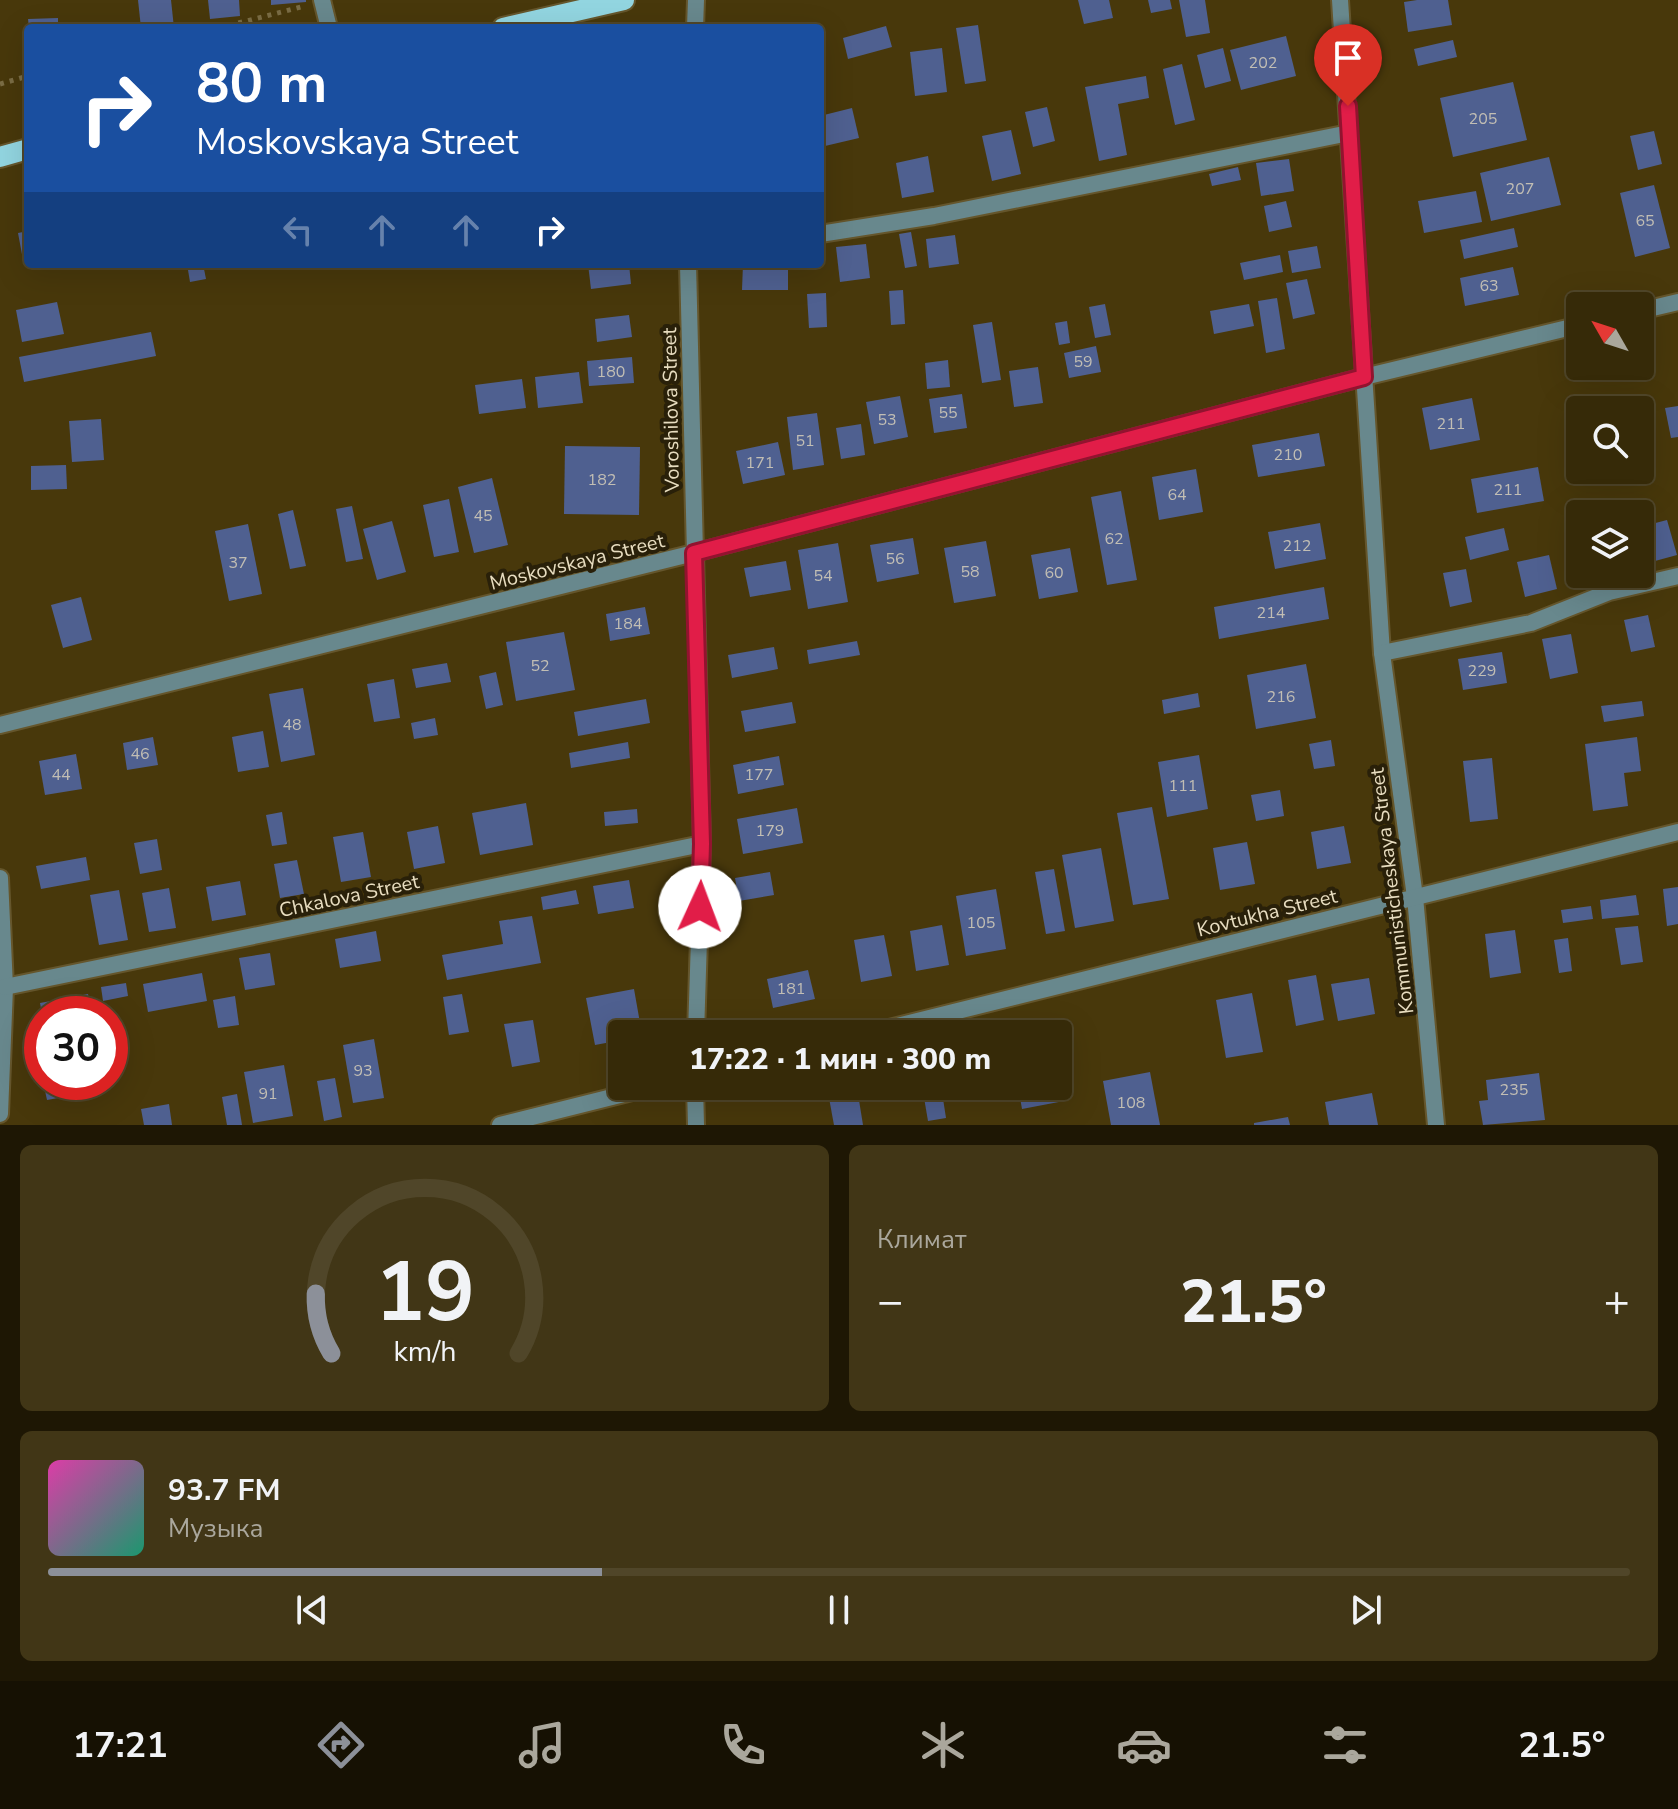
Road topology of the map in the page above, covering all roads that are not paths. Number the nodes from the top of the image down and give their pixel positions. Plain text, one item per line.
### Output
1 (624, 0) edge
2 (696, 0) edge
3 (1340, 0) edge
4 (322, 1) edge
5 (328, 24) edge
6 (520, 24) edge
7 (695, 24) edge
8 (1349, 133) junction
9 (24, 150) edge
10 (0, 157) edge
11 (824, 233) edge
12 (688, 268) edge
13 (1678, 302) edge
14 (1654, 308) edge
15 (1566, 328) edge
16 (1364, 377) junction
17 (694, 553) junction
18 (1678, 576) edge
19 (1382, 653) junction
20 (0, 725) edge
21 (1678, 832) edge
22 (702, 844) junction
23 (0, 878) edge
24 (1415, 897) junction
25 (5, 987) junction
26 (696, 1020) edge
27 (921, 1020) edge
28 (608, 1098) edge
29 (695, 1100) edge
30 (0, 1114) edge
31 (500, 1125) edge
32 (696, 1125) edge
33 (1436, 1125) edge

1 - 6 main road
2 - 7 street
3 - 8 street, Kommunisticheskaya Street
4 - 5 street
8 - 11 street
8 - 16 street, Kommunisticheskaya Street
9 - 10 main road
12 - 17 street, Voroshilova Street
13 - 14 street
15 - 16 street, Moskovskaya Street
16 - 17 street, Moskovskaya Street
16 - 19 street, Kommunisticheskaya Street
17 - 20 street, Moskovskaya Street
17 - 22 street, Voroshilova Street
18 - 19 street
19 - 24 street, Kommunisticheskaya Street
21 - 24 street, Kovtukha Street
22 - 25 street, Chkalova Street
22 - 26 street, Voroshilova Street
23 - 25 street
24 - 27 street, Kovtukha Street
24 - 33 street, Kommunisticheskaya Street
25 - 30 street
28 - 31 street
29 - 32 street

